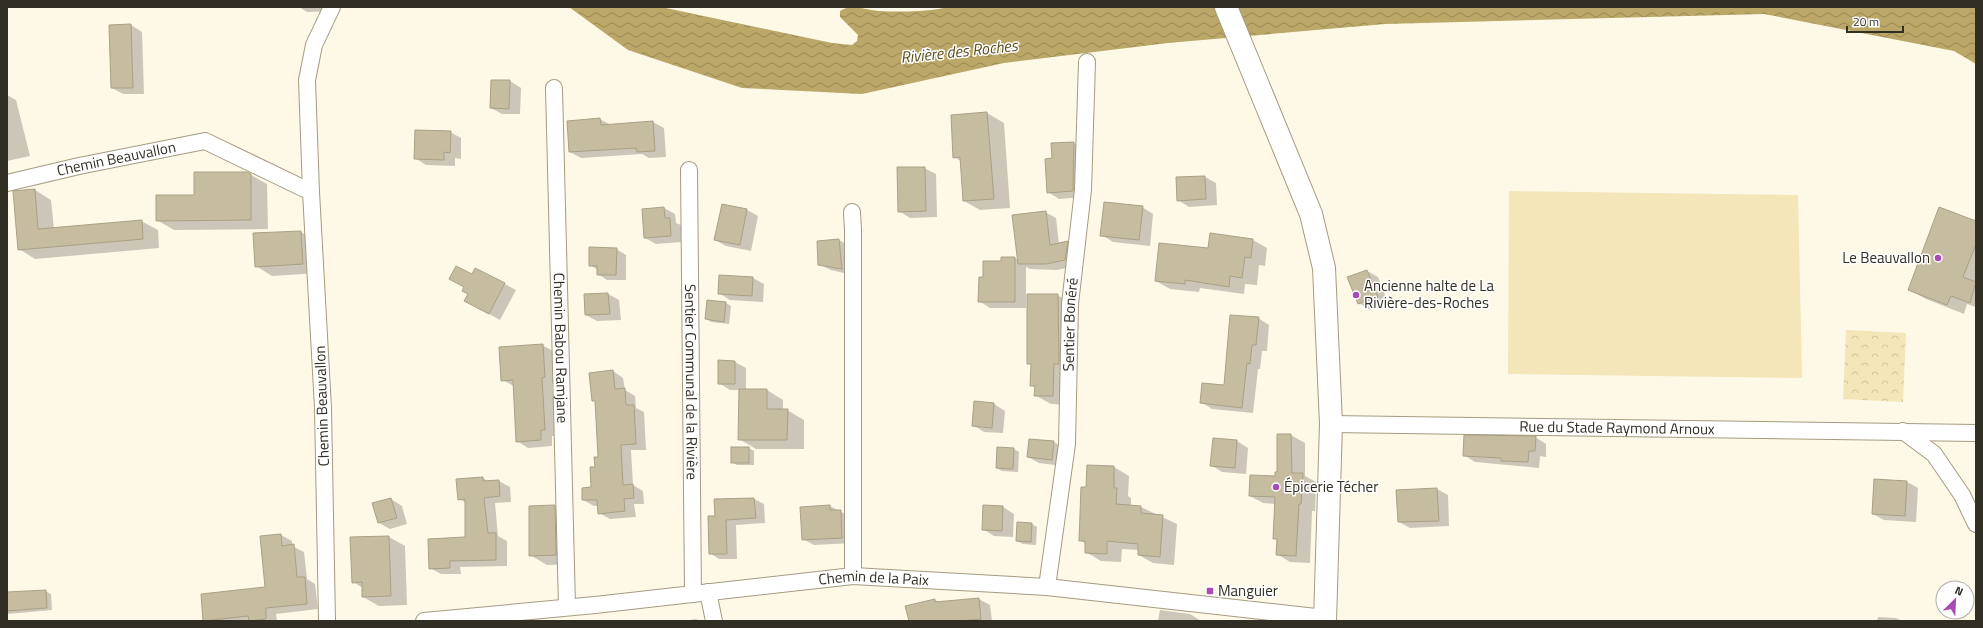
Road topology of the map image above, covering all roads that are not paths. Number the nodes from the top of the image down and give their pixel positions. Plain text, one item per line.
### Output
1 (332, 7) edge
2 (1226, 7) edge
3 (1087, 62) dead end
4 (554, 88) dead end
5 (689, 170) dead end
6 (7, 183) edge
7 (311, 192) junction
8 (852, 212) dead end
9 (1331, 424) junction
10 (1903, 431) junction
11 (1976, 433) edge
12 (1976, 524) edge
13 (853, 576) junction
14 (1047, 587) junction
15 (701, 593) junction
16 (567, 607) junction
17 (1325, 620) edge
18 (327, 621) edge
19 (424, 621) edge
20 (714, 621) edge

1 - 7 street, Chemin Beauvallon
2 - 9 main road
3 - 14 street, Sentier Bonéré
4 - 16 street, Chemin Babou Ramjane
5 - 15 street, Sentier Communal de la Rivière
6 - 7 street, Chemin Beauvallon
7 - 18 street, Chemin Beauvallon
8 - 13 street
9 - 10 street, Rue du Stade Raymond Arnoux
9 - 17 main road
10 - 11 street, Rue du Stade Raymond Arnoux
10 - 12 street
13 - 14 street, Chemin de la Paix
13 - 15 street, Chemin de la Paix
14 - 17 street, Chemin de la Paix
15 - 16 street, Chemin de la Paix
15 - 20 street, Sentier Communal de la Rivière
16 - 19 street, Chemin de la Paix

